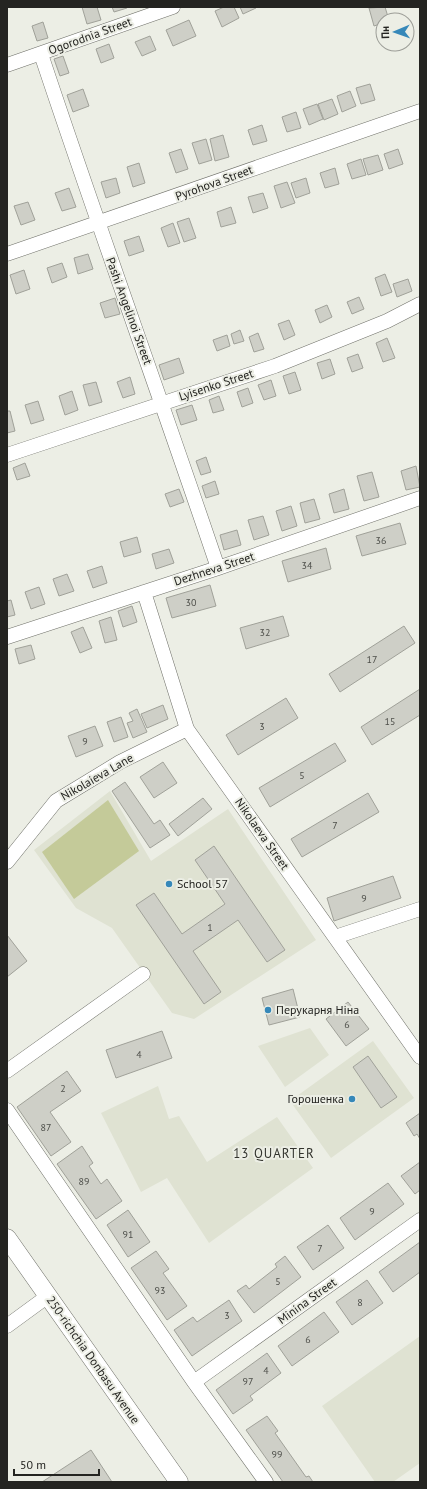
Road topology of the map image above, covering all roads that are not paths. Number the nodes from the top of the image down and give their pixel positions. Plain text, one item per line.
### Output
1 (173, 7) edge
2 (41, 54) junction
3 (7, 65) edge
4 (420, 111) edge
5 (98, 224) junction
6 (7, 254) edge
7 (420, 304) edge
8 (162, 403) junction
9 (7, 455) edge
10 (420, 498) edge
11 (218, 568) junction
12 (144, 592) junction
13 (7, 637) edge
14 (187, 729) junction
15 (7, 862) edge
16 (420, 909) edge
17 (335, 938) junction
18 (143, 974) dead end
19 (420, 1057) edge
20 (7, 1071) edge
21 (7, 1110) edge
22 (420, 1220) edge
23 (7, 1238) edge
24 (48, 1296) junction
25 (7, 1326) edge
26 (194, 1382) junction
27 (179, 1482) edge
28 (266, 1482) edge

1 - 2 street, Ogorodnia Street
2 - 3 street, Ogorodnia Street
2 - 5 street, Pashi Angelinoi Street
4 - 5 street, Pyrohova Street
5 - 6 street, Pyrohova Street
5 - 8 street, Pashi Angelinoi Street
7 - 8 street, Lyisenko Street
8 - 9 street, Lyisenko Street
8 - 11 street, Pashi Angelinoi Street
10 - 11 street, Dezhneva Street
11 - 12 street, Dezhneva Street
12 - 13 street, Dezhneva Street
12 - 14 street, Nikolaeva Street
14 - 15 street, Nikolaieva Lane
14 - 17 street, Nikolaeva Street
16 - 17 street
17 - 19 street, Nikolaeva Street
18 - 20 street
21 - 26 street
22 - 26 street, Minina Street
23 - 24 main road, 250-richchia Donbasu Avenue
24 - 25 street
24 - 27 main road, 250-richchia Donbasu Avenue
26 - 28 street

